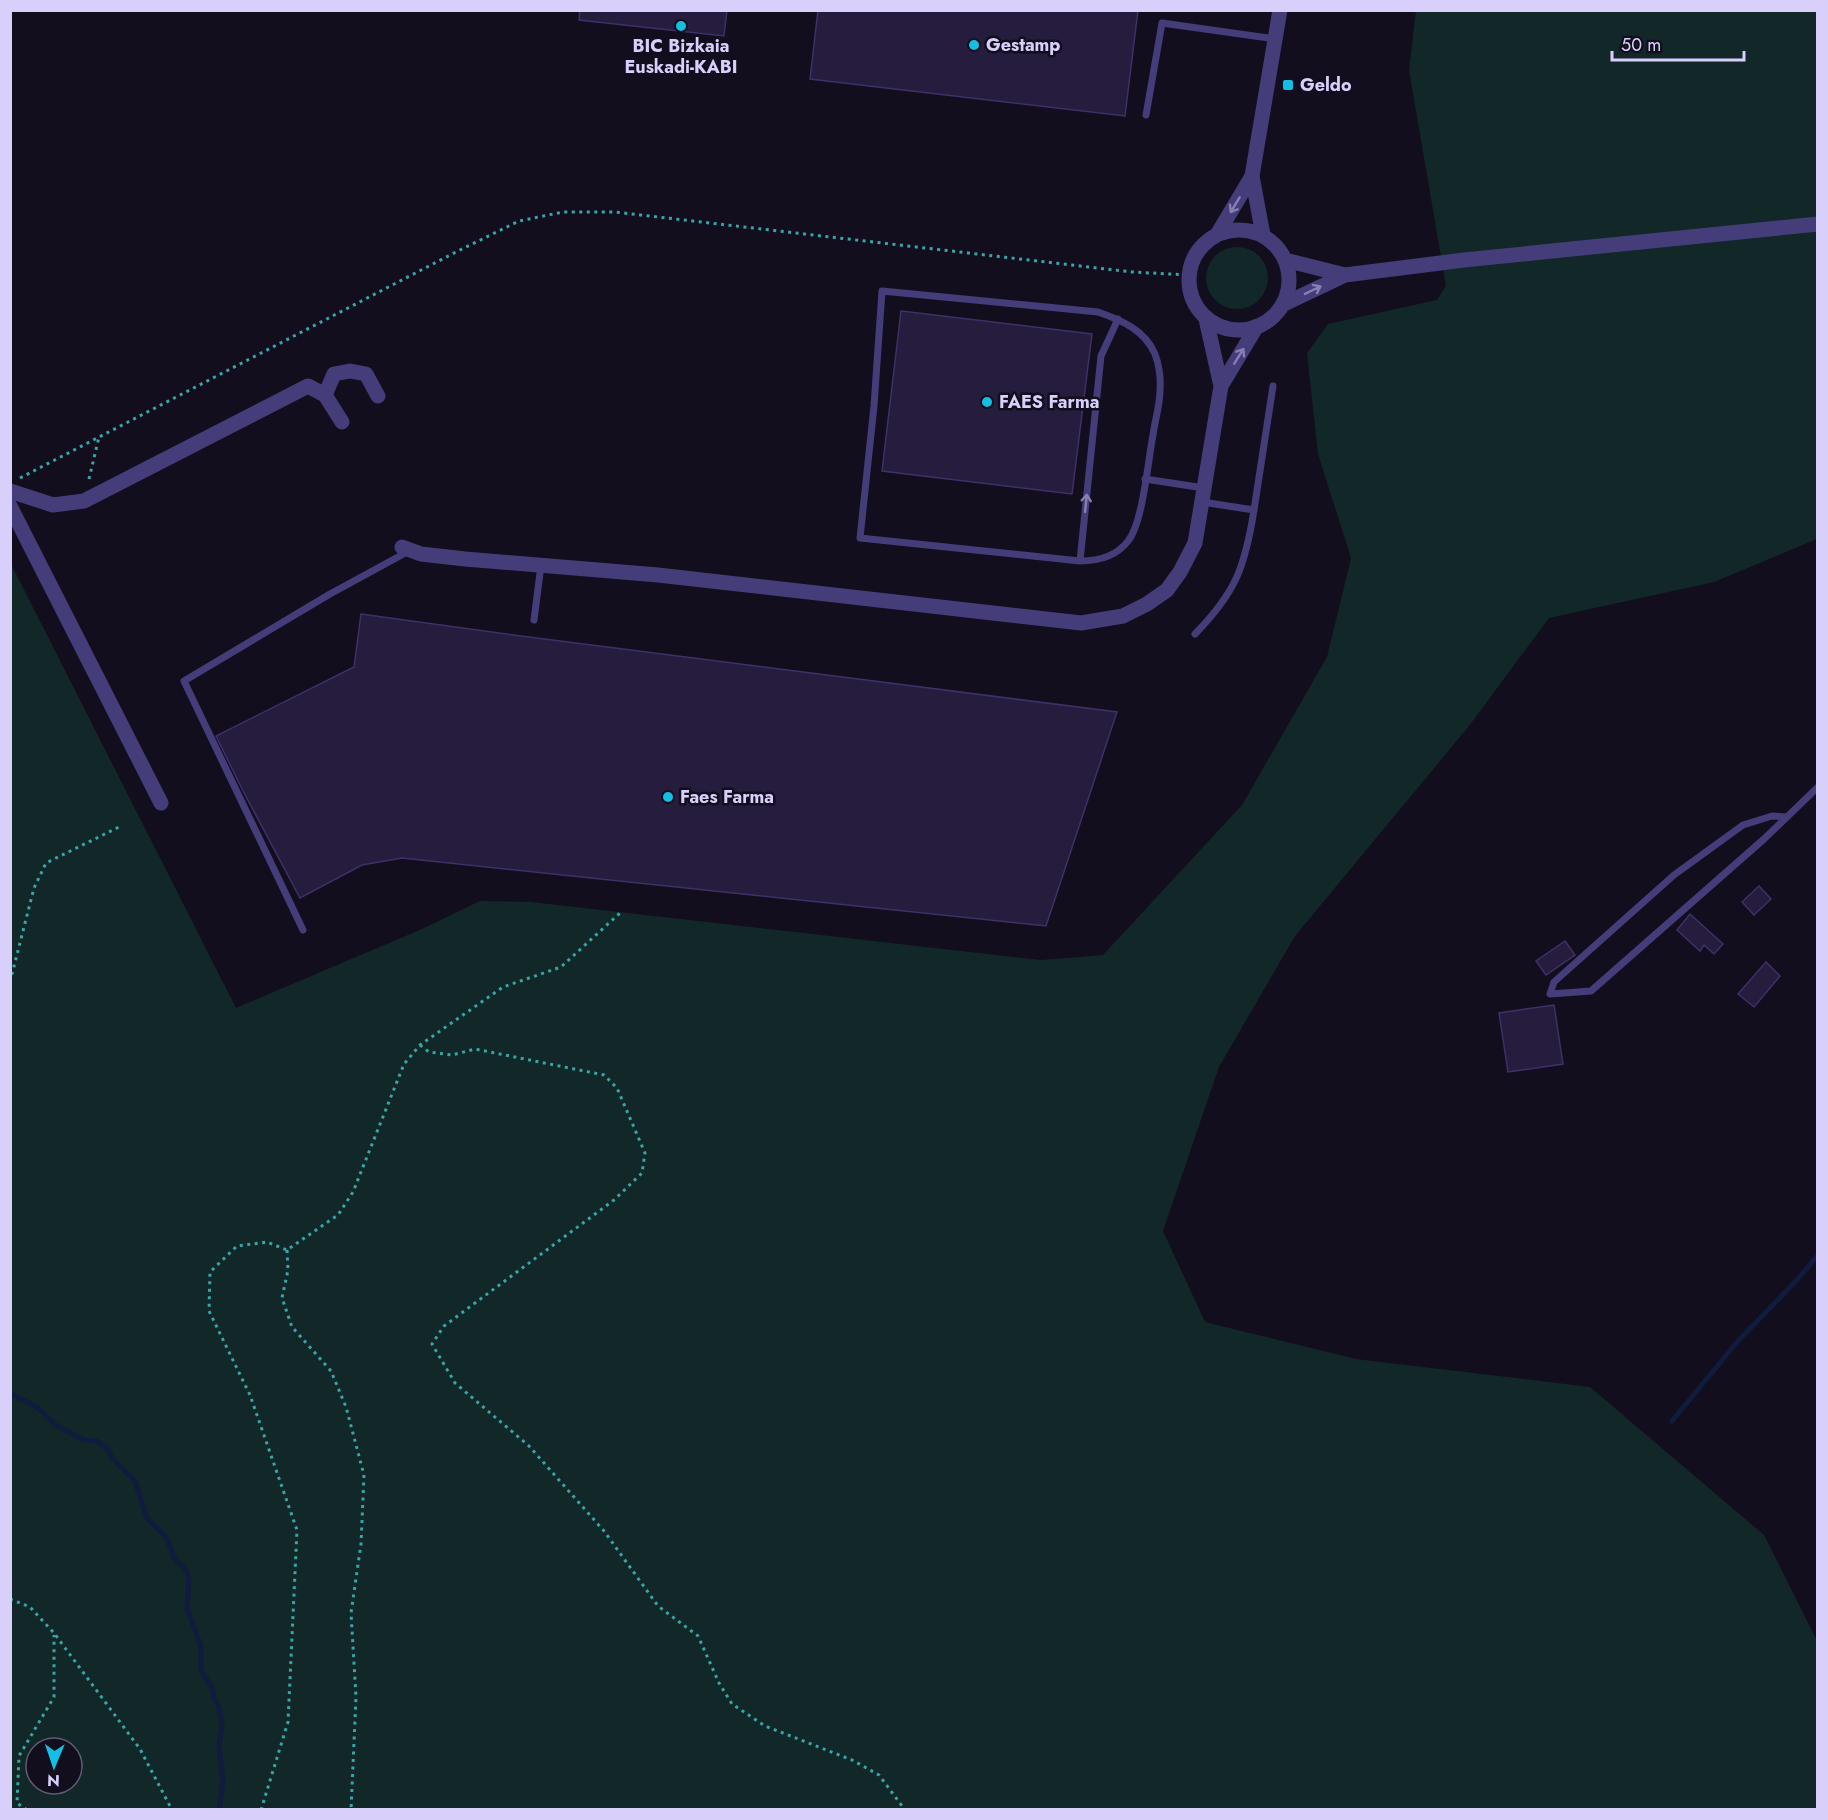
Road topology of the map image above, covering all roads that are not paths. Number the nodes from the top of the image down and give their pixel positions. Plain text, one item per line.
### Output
1 (1280, 10) edge
2 (1275, 39) junction
3 (1146, 115) dead end
4 (1252, 176) junction
5 (1818, 224) edge
6 (1218, 233) junction
7 (1263, 235) junction
8 (1285, 260) junction
9 (1344, 275) junction
10 (1282, 305) junction
11 (1118, 319) junction
12 (1206, 319) junction
13 (1257, 327) junction
14 (1221, 386) junction
15 (1273, 386) dead end
16 (326, 395) junction
17 (378, 396) dead end
18 (342, 422) dead end
19 (1145, 479) junction
20 (12, 486) edge
21 (1203, 495) junction
22 (10, 506) edge
23 (1254, 510) junction
24 (406, 549) joint
25 (1080, 561) junction
26 (541, 565) junction
27 (534, 620) dead end
28 (1195, 634) dead end
29 (1818, 787) edge
30 (161, 804) dead end
31 (1786, 818) junction
32 (303, 930) dead end

1 - 2 street
2 - 3 lane
2 - 4 street
4 -> 6 street
4 - 7 street
5 - 9 street
6 - 7 street
6 - 12 street
7 - 8 street
8 - 9 street
8 - 10 street
10 -> 9 street
10 - 13 street
11 - 19 lane
25 -> 11 lane
11 - 25 lane
12 - 13 street
12 - 14 street
14 -> 13 street
14 - 21 street
15 - 23 lane
16 - 17 street
16 - 18 street
16 - 20 street
19 - 21 lane
19 - 25 lane
21 - 23 lane
21 - 26 street
22 - 30 street
23 - 28 lane
24 - 26 street
24 - 32 lane
26 - 27 lane
29 - 31 lane
31 - 31 lane

